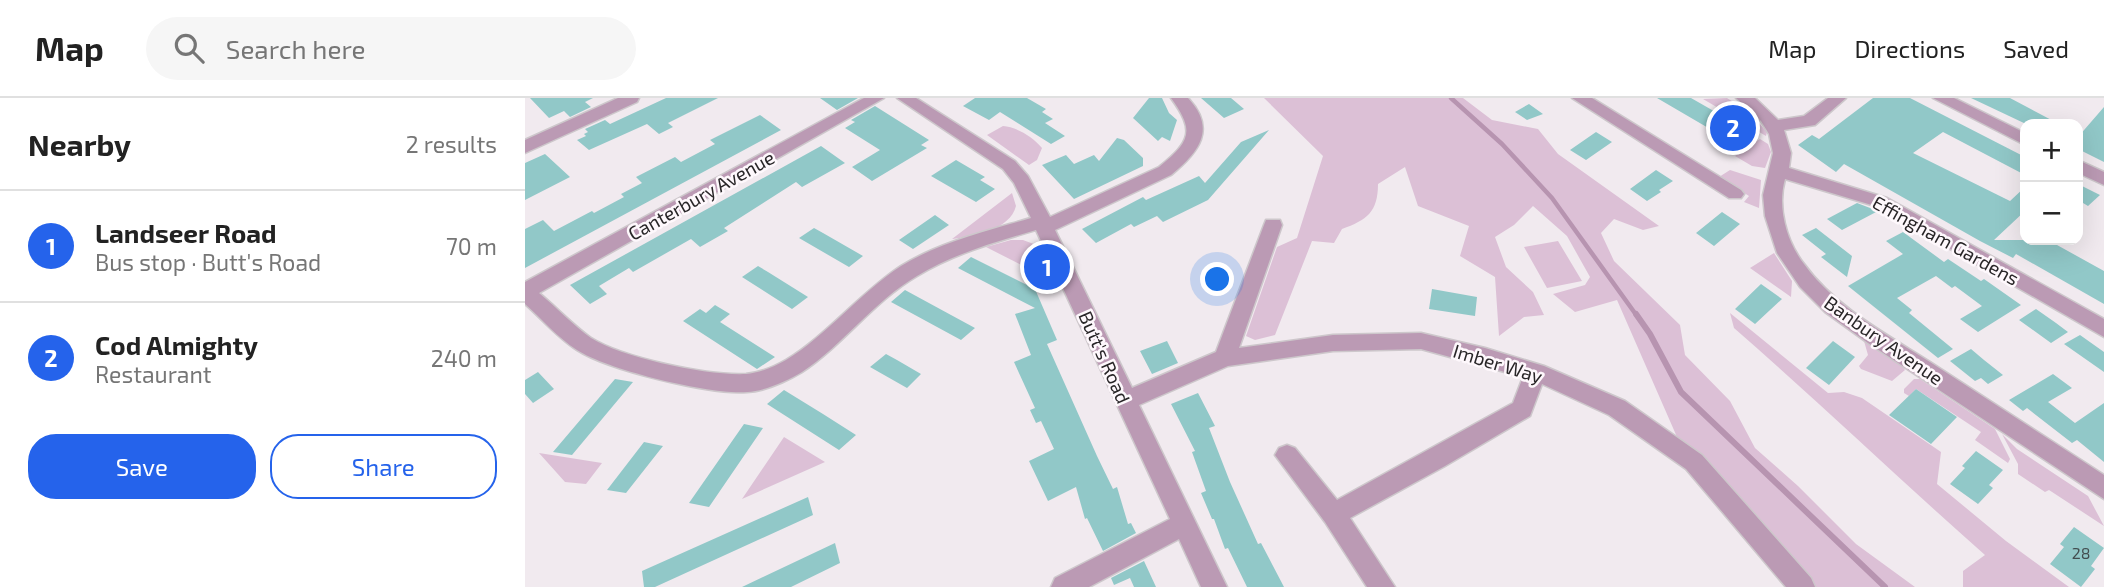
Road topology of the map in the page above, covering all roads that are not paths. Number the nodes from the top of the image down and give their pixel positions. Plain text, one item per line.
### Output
1 (631, 98) edge
2 (876, 98) edge
3 (905, 98) edge
4 (1179, 98) edge
5 (1580, 98) edge
6 (1744, 98) edge
7 (1838, 98) edge
8 (1941, 98) edge
9 (1775, 126) junction
10 (2020, 138) edge
11 (525, 148) edge
12 (2083, 168) edge
13 (1779, 171) junction
14 (2104, 179) edge
15 (1735, 194) dead end
16 (1044, 224) junction
17 (1273, 225) dead end
18 (525, 292) edge
19 (2104, 329) edge
20 (1225, 358) junction
21 (1536, 372) junction
22 (1125, 401) junction
23 (1287, 455) dead end
24 (2104, 488) edge
25 (1334, 514) junction
26 (1184, 524) junction
27 (1064, 587) edge
28 (1214, 587) edge
29 (1382, 587) edge
30 (1802, 587) edge

1 - 11 street
2 - 18 street, Canterbury Avenue
3 - 16 street, Butt's Road
4 - 16 street
5 - 15 street
6 - 9 street
7 - 9 street
8 - 10 street
9 - 13 street, Banbury Avenue
12 - 14 street
13 - 19 street, Effingham Gardens
13 - 24 street, Banbury Avenue
16 - 18 street
16 - 22 street, Butt's Road
17 - 20 street
20 - 21 street, Imber Way
20 - 22 street, Imber Way
21 - 25 street
21 - 30 street, Imber Way
22 - 26 street, Butt's Road
23 - 25 street
25 - 29 street
26 - 27 street
26 - 28 street, Butt's Road

